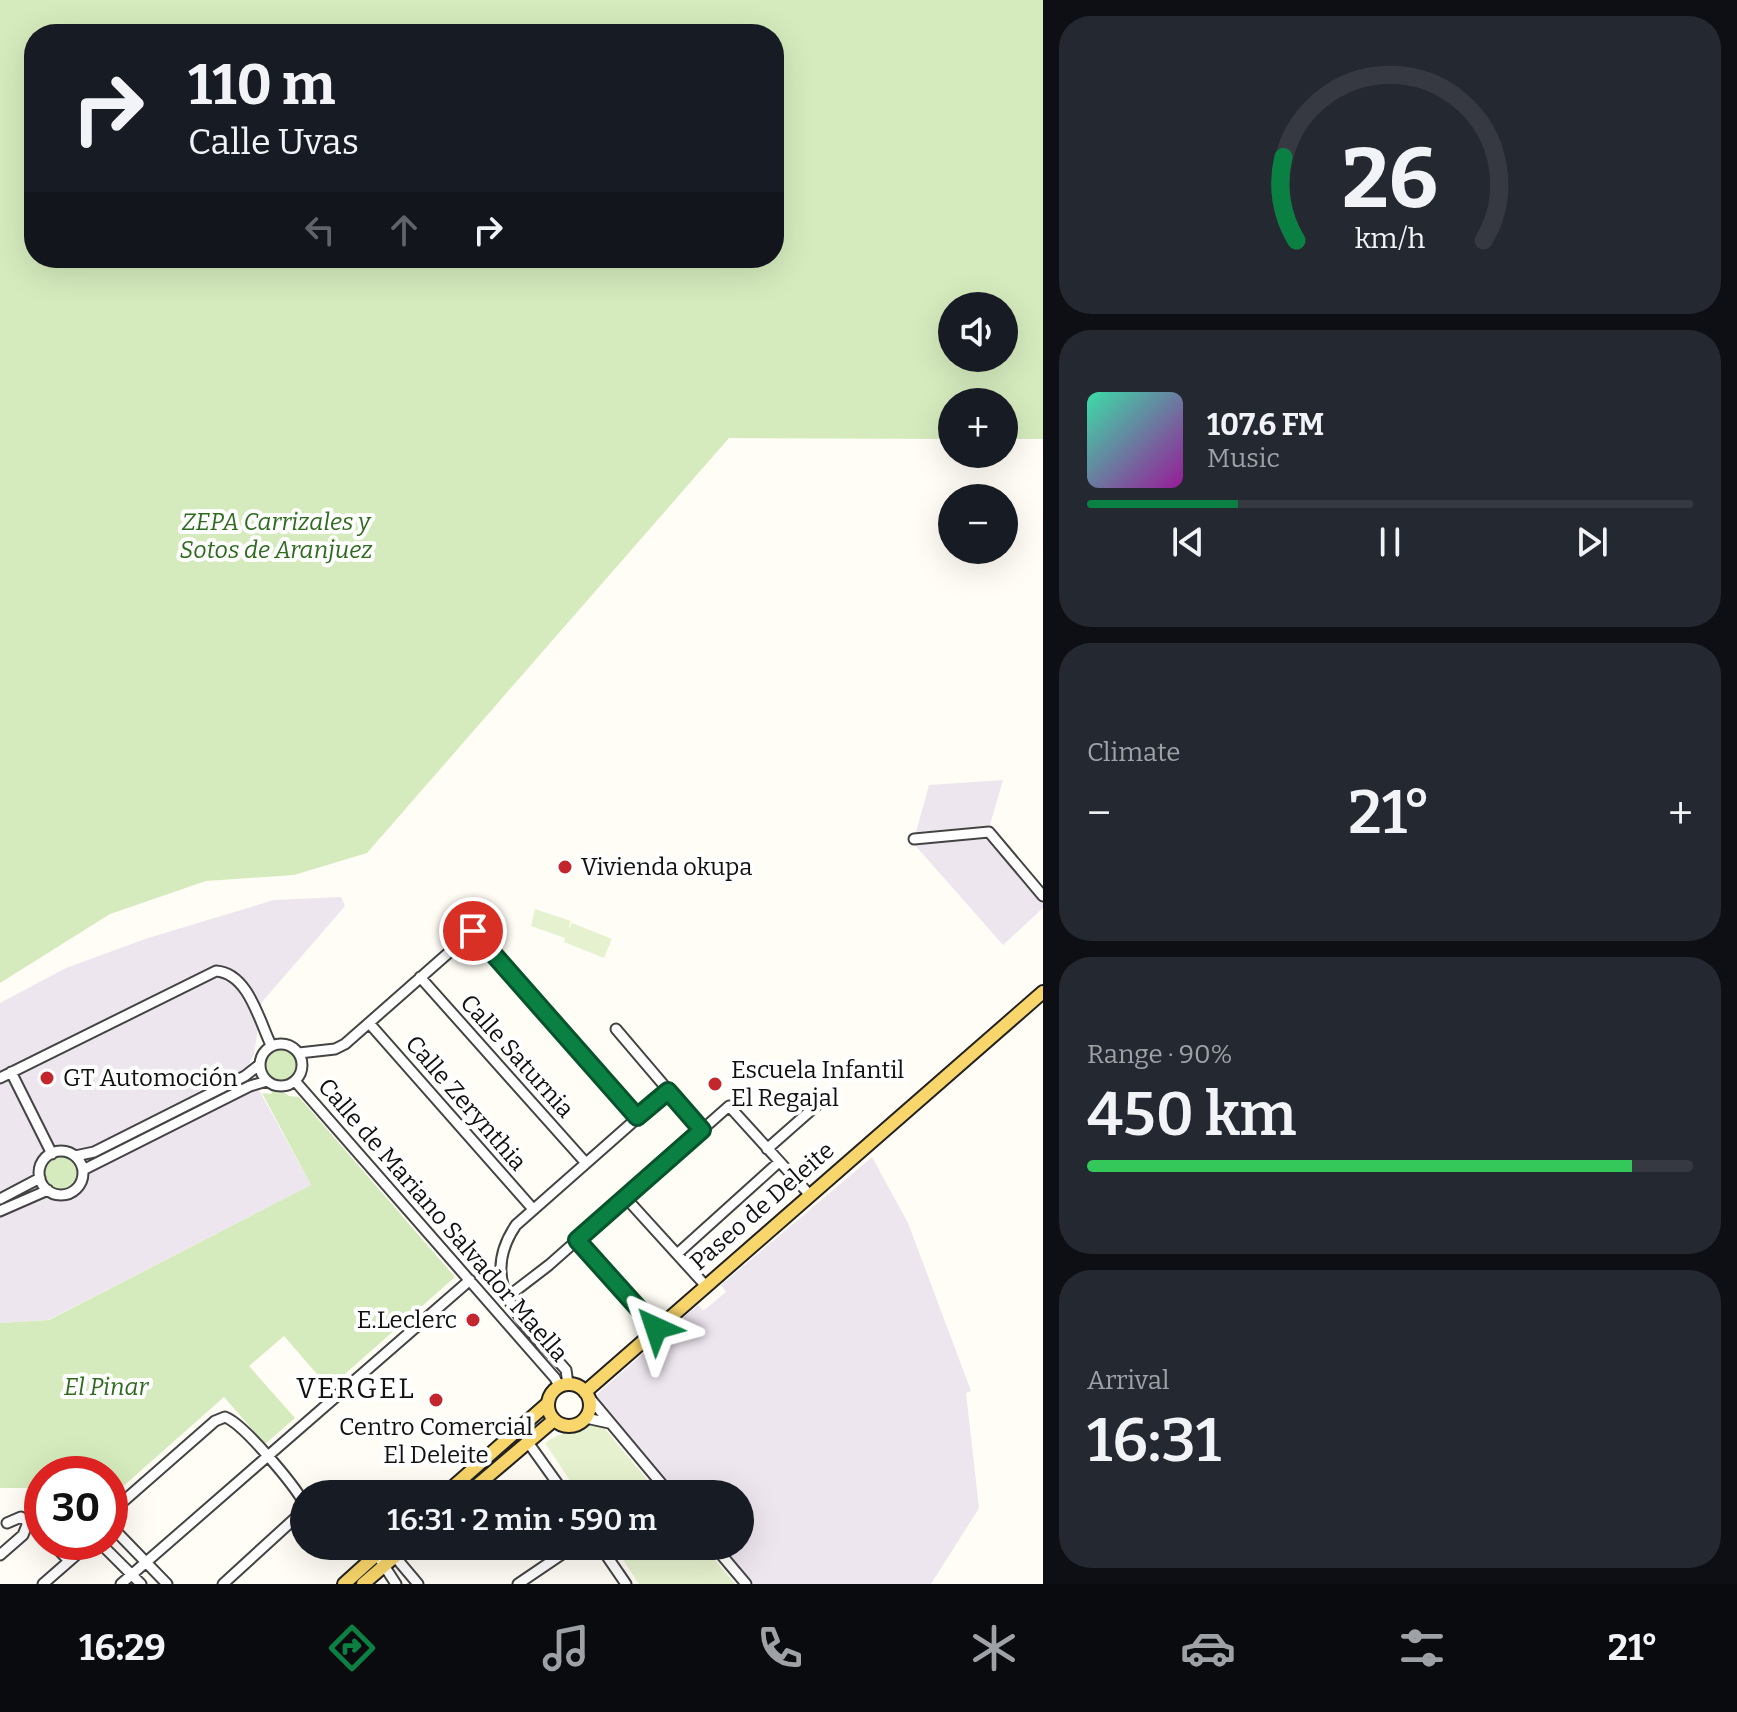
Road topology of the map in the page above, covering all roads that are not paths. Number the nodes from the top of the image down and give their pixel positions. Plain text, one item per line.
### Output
1 (914, 839) dead end
2 (1043, 896) edge
3 (490, 910) dead end
4 (473, 931) junction
5 (420, 977) junction
6 (1043, 992) edge
7 (369, 1023) junction
8 (616, 1029) dead end
9 (271, 1045) junction
10 (299, 1053) junction
11 (259, 1065) junction
12 (11, 1072) junction
13 (0, 1078) edge
14 (267, 1081) junction
15 (295, 1081) junction
16 (668, 1091) junction
17 (826, 1097) dead end
18 (637, 1117) junction
19 (702, 1130) junction
20 (767, 1149) junction
21 (52, 1154) junction
22 (75, 1156) junction
23 (585, 1162) junction
24 (779, 1162) junction
25 (83, 1170) junction
26 (40, 1178) junction
27 (48, 1190) junction
28 (809, 1194) junction
29 (625, 1197) junction
30 (0, 1199) edge
31 (533, 1209) junction
32 (0, 1211) edge
33 (577, 1240) junction
34 (677, 1254) junction
35 (470, 1280) junction
36 (705, 1285) junction
37 (506, 1298) junction
38 (656, 1328) junction
39 (564, 1385) junction
40 (586, 1394) junction
41 (547, 1404) junction
42 (586, 1418) junction
43 (554, 1420) junction
44 (612, 1425) junction
45 (527, 1441) junction
46 (268, 1459) junction
47 (461, 1480) edge
48 (483, 1480) edge
49 (555, 1480) edge
50 (658, 1480) edge
51 (290, 1486) edge
52 (128, 1497) edge
53 (4, 1522) edge
54 (24, 1523) edge
55 (290, 1523) edge
56 (24, 1532) edge
57 (17, 1537) junction
58 (128, 1543) edge
59 (0, 1555) edge
60 (117, 1560) edge
61 (380, 1560) edge
62 (384, 1560) edge
63 (391, 1560) edge
64 (396, 1560) edge
65 (553, 1560) edge
66 (610, 1560) edge
67 (726, 1560) edge
68 (69, 1561) edge
69 (148, 1564) junction
70 (132, 1575) junction
71 (43, 1584) edge
72 (121, 1584) edge
73 (141, 1584) edge
74 (167, 1584) edge
75 (223, 1584) edge
76 (344, 1584) edge
77 (363, 1584) edge
78 (396, 1584) edge
79 (418, 1584) edge
80 (518, 1584) edge
81 (626, 1584) edge
82 (746, 1584) edge

1 - 2 street
3 - 4 street
4 - 5 street
4 - 18 street
5 - 7 street
5 - 23 street, Calle Saturnia
6 - 28 main road, Paseo de Deleite
7 - 10 street
7 - 31 street, Calle Zerynthia
8 - 16 street
9 - 10 street
9 - 11 street
9 - 12 street
10 - 15 street
11 - 14 street
11 - 22 street
12 - 13 street
12 - 21 street
14 - 15 street
14 - 25 street
15 - 35 street, Calle de Mariano Salvador Maella
16 - 18 street
16 - 19 street
17 - 20 street
18 - 23 street
19 - 20 street
19 - 29 street
20 - 24 street
21 - 22 street
21 - 26 street
22 - 25 street
23 - 31 street
24 - 28 street
24 - 34 street
25 - 27 street
26 - 27 street
26 - 30 street
27 - 32 street
28 - 36 main road, Paseo de Deleite
29 - 33 street
29 - 34 street
31 - 37 street
33 - 37 street
33 - 38 street
34 - 36 street
35 - 39 street, Calle de Mariano Salvador Maella
35 - 46 street
36 - 38 main road, Paseo de Deleite
37 - 39 street
38 - 40 main road, Paseo de Deleite
39 - 40 main road
39 - 41 main road
40 - 42 main road
40 - 44 street
41 - 43 main road
41 - 47 main road
42 - 43 main road
42 - 44 street
43 - 45 main road
44 - 50 street
45 - 48 main road
45 - 49 street
46 - 51 street
46 - 52 street
46 - 69 street
53 - 54 street
53 - 57 street
55 - 75 street
56 - 57 street
57 - 59 street
58 - 69 street
60 - 70 street
61 - 76 main road
62 - 77 main road
63 - 78 street
64 - 79 street
65 - 80 street
66 - 81 street
67 - 82 street
68 - 71 street
69 - 70 street
69 - 74 street
70 - 72 street
70 - 73 street

